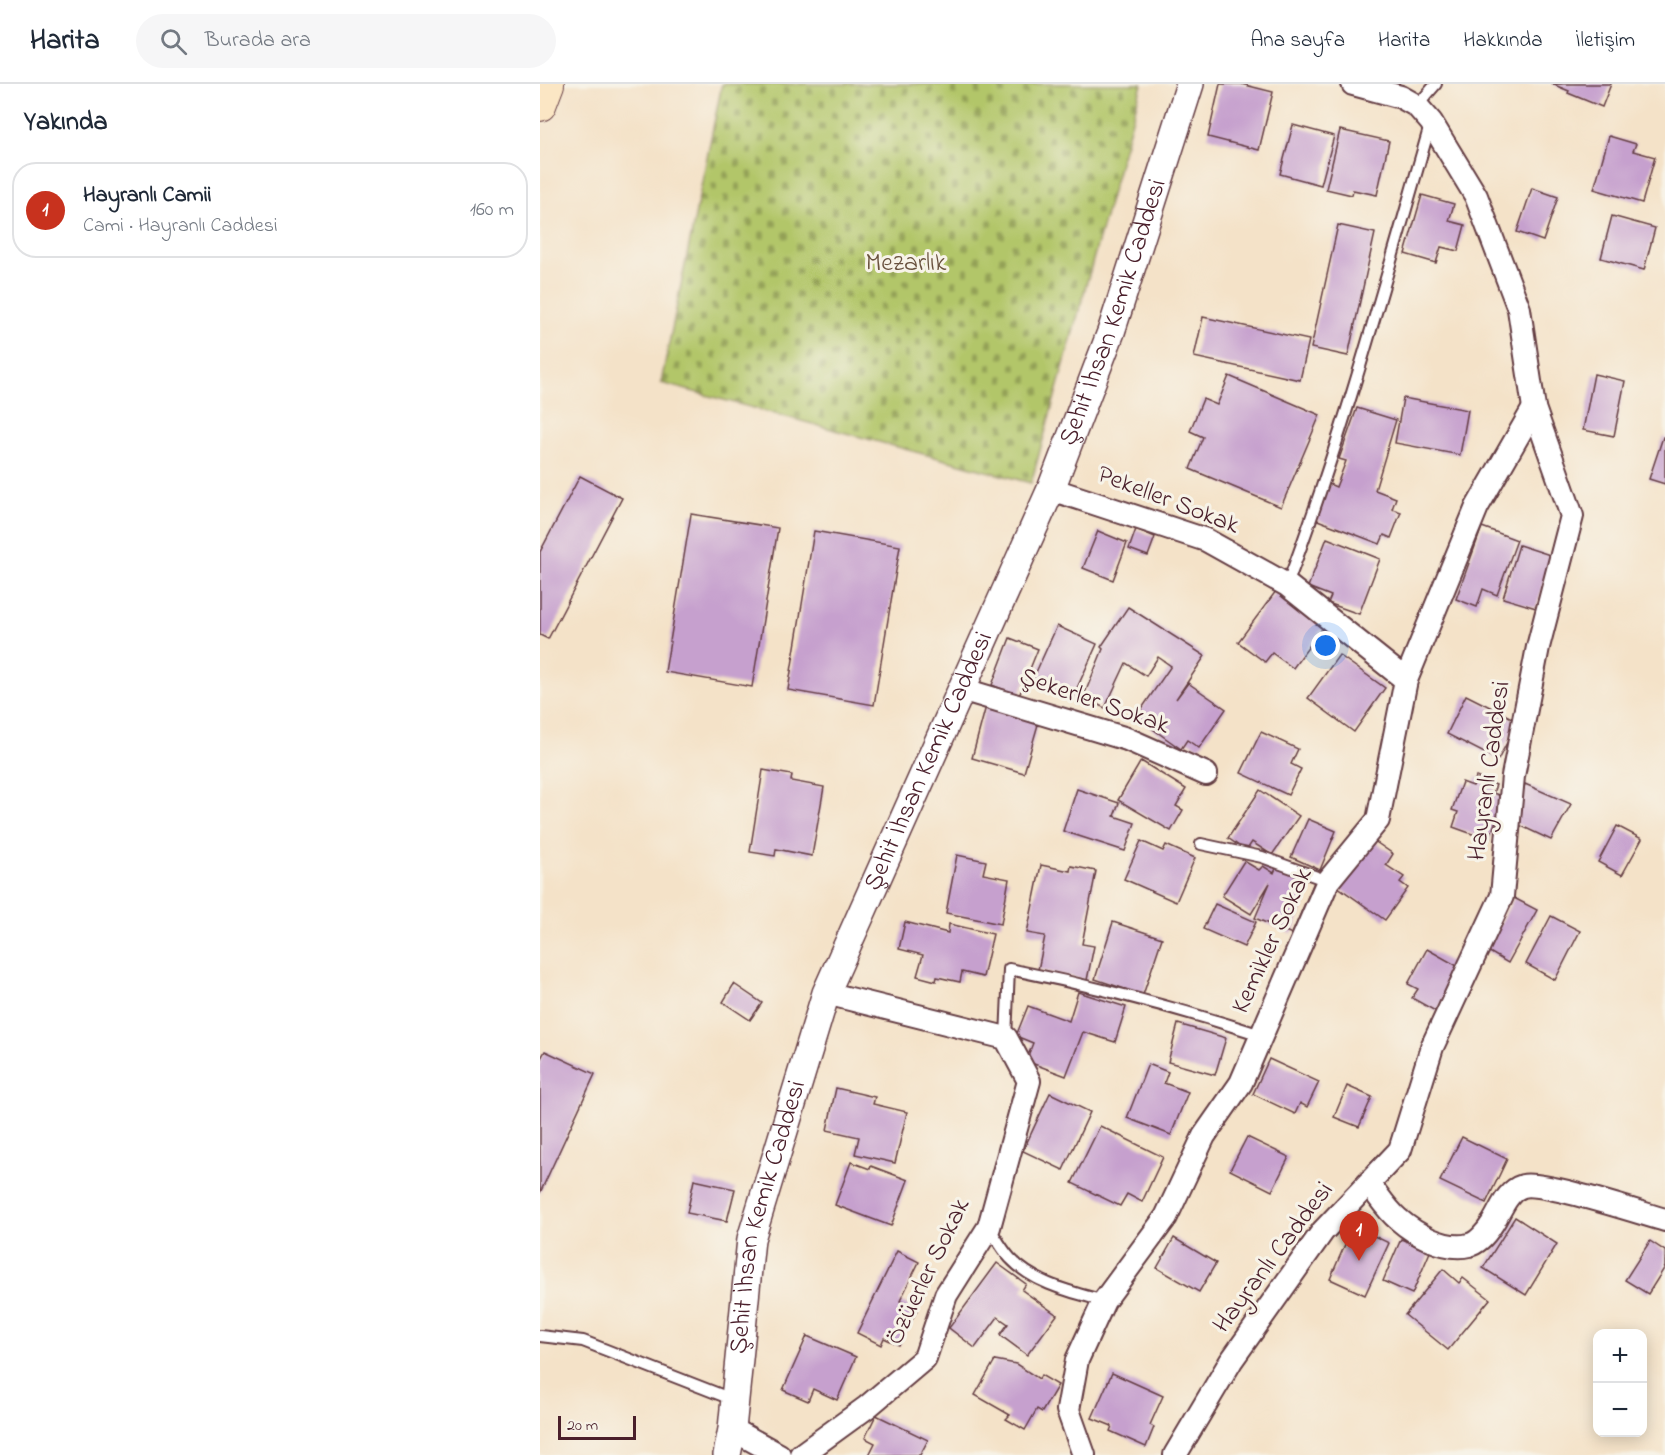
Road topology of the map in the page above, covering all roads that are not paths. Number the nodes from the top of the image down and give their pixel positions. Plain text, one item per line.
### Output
1 (548, 84) edge
2 (1191, 84) edge
3 (1353, 84) edge
4 (1436, 84) edge
5 (540, 105) edge
6 (1424, 114) junction
7 (1534, 408) junction
8 (1051, 489) junction
9 (1287, 585) junction
10 (1406, 680) junction
11 (961, 689) junction
12 (1206, 774) dead end
13 (1201, 844) dead end
14 (1328, 881) junction
15 (826, 993) junction
16 (1261, 1035) junction
17 (1006, 1038) junction
18 (1369, 1184) junction
19 (1665, 1220) edge
20 (989, 1227) junction
21 (1104, 1301) junction
22 (540, 1336) edge
23 (734, 1400) junction
24 (730, 1442) edge
25 (779, 1455) edge
26 (801, 1455) edge
27 (1084, 1455) edge
28 (1175, 1455) edge

1 - 5 main road
2 - 8 street, Şehit İhsan Kemik Caddesi
3 - 6 street
4 - 6 lane
6 - 7 street, Hayranlı Caddesi
6 - 9 lane
7 - 10 street, Kemikler Sokak
7 - 18 street, Hayranlı Caddesi
8 - 9 street, Pekeller Sokak
8 - 11 street, Şehit İhsan Kemik Caddesi
9 - 10 street, Pekeller Sokak
10 - 14 street, Kemikler Sokak
11 - 12 street, Şekerler Sokak
11 - 15 street, Şehit İhsan Kemik Caddesi
13 - 14 lane
14 - 16 street, Kemikler Sokak
15 - 17 street
15 - 23 street, Şehit İhsan Kemik Caddesi
16 - 17 lane
16 - 21 street, Kemikler Sokak
17 - 20 street, Özüerler Sokak
18 - 19 street
18 - 28 street, Hayranlı Caddesi
20 - 21 lane
20 - 26 street, Özüerler Sokak
21 - 27 street, Kemikler Sokak
22 - 23 lane
23 - 24 street, Şehit İhsan Kemik Caddesi
24 - 25 street

